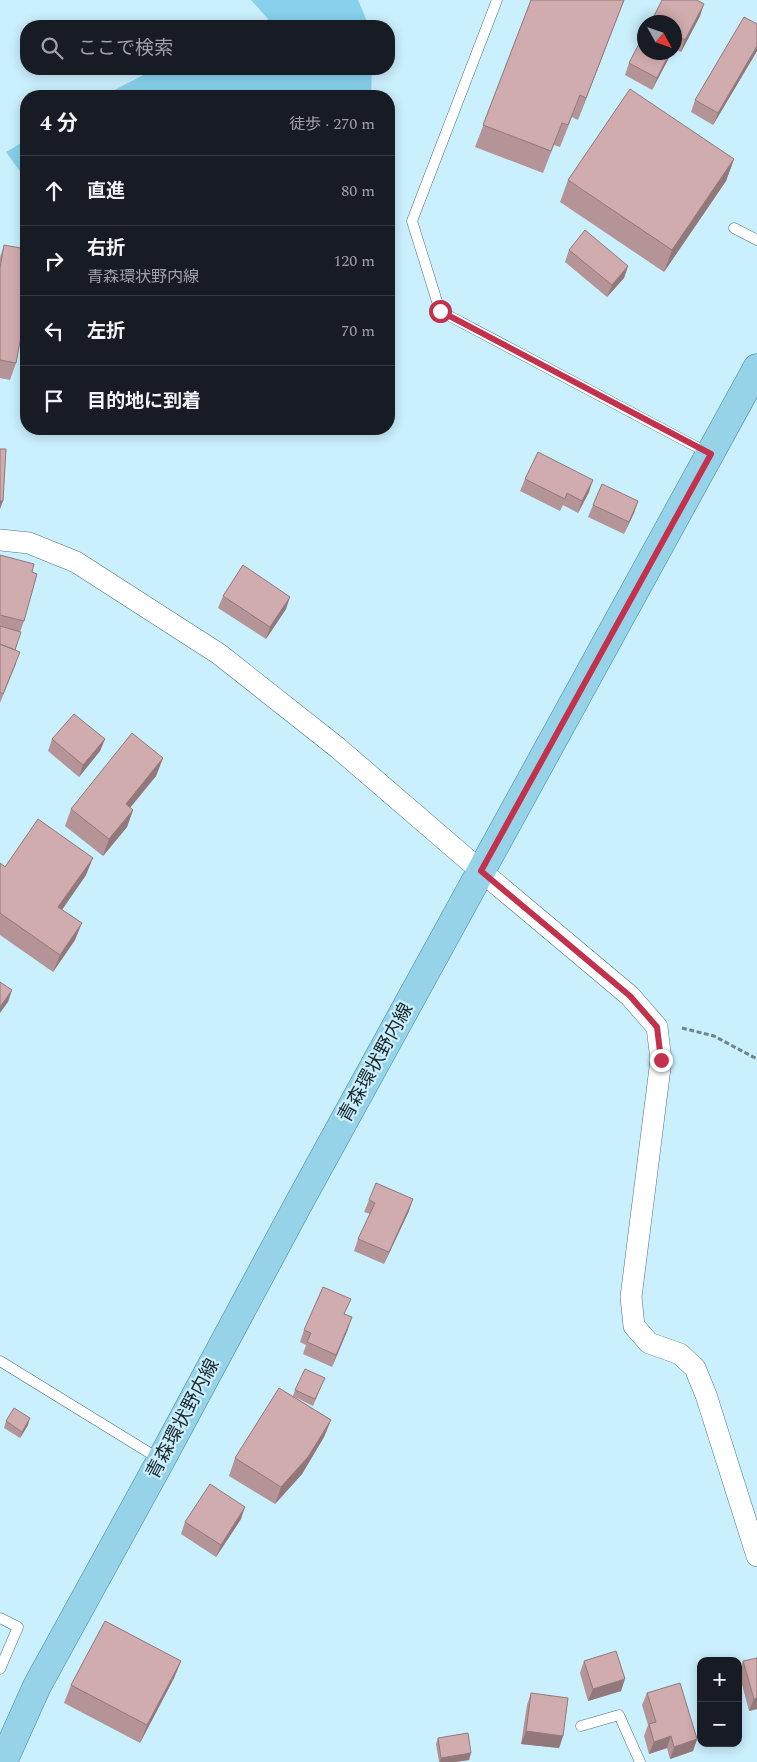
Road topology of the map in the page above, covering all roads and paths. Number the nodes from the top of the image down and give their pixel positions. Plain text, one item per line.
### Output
1 (497, 0) edge
2 (734, 228) dead end
3 (757, 240) edge
4 (757, 368) edge
5 (711, 454) junction
6 (0, 540) edge
7 (481, 871) junction
8 (657, 1027) junction
9 (757, 1059) edge
10 (0, 1361) edge
11 (161, 1460) junction
12 (757, 1556) edge
13 (0, 1618) edge
14 (0, 1670) edge
15 (580, 1726) dead end
16 (3, 1762) edge
17 (640, 1762) edge

1 - 5 lane
2 - 3 lane
4 - 5 main road, 青森環状野内線
5 - 7 main road, 青森環状野内線
6 - 7 street
7 - 8 street
7 - 11 main road, 青森環状野内線
8 - 9 path
8 - 12 street
10 - 11 lane
11 - 16 main road, 青森環状野内線
13 - 14 lane
15 - 17 lane

